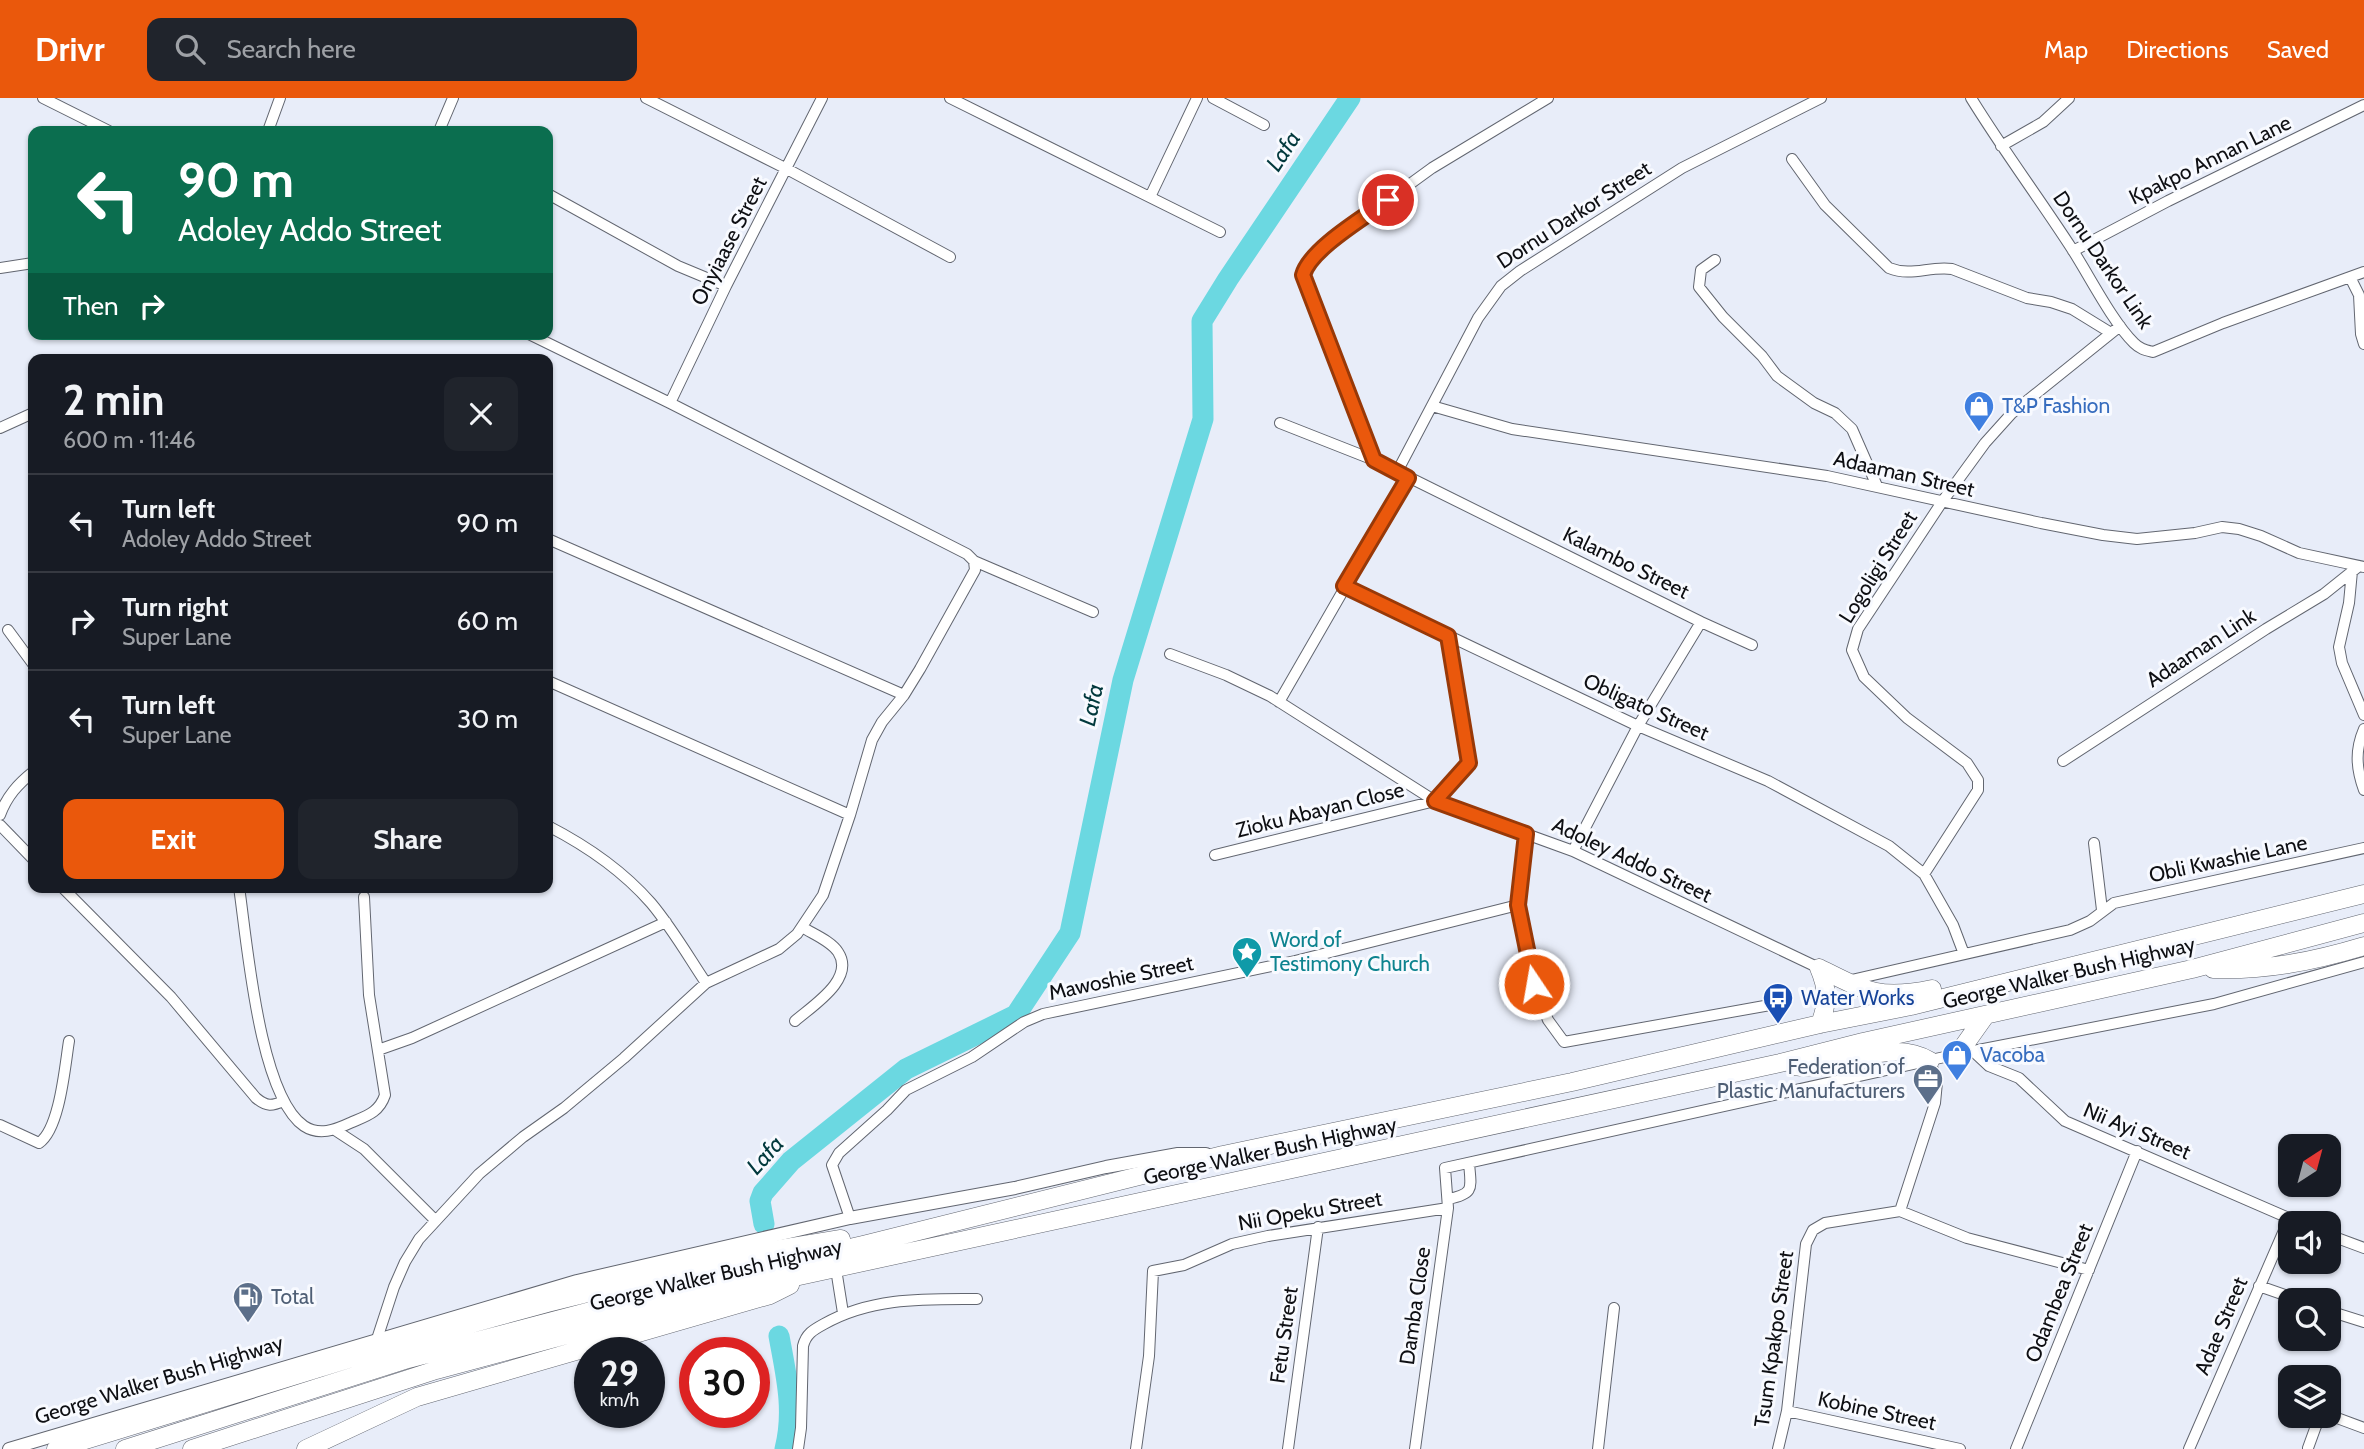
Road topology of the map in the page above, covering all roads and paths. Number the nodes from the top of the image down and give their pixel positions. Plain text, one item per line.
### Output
1 (43, 98) edge
2 (280, 98) edge
3 (453, 98) edge
4 (646, 98) edge
5 (822, 98) edge
6 (950, 98) edge
7 (1197, 98) edge
8 (1213, 98) edge
9 (1548, 98) edge
10 (1821, 98) edge
11 (1971, 98) edge
12 (2069, 98) edge
13 (67, 103) edge
14 (2364, 106) edge
15 (1264, 125) dead end
16 (102, 126) edge
17 (270, 126) edge
18 (441, 126) edge
19 (2001, 146) junction
20 (1791, 159) dead end
21 (787, 169) junction
22 (553, 197) edge
23 (1150, 197) junction
24 (1220, 232) dead end
25 (2073, 251) junction
26 (950, 257) dead end
27 (1715, 260) dead end
28 (28, 264) edge
29 (0, 268) edge
30 (2364, 272) edge
31 (2350, 277) junction
32 (726, 286) junction
33 (2116, 329) junction
34 (541, 340) edge
35 (2364, 344) edge
36 (670, 403) junction
37 (1432, 406) junction
38 (28, 415) edge
39 (1280, 423) dead end
40 (0, 428) edge
41 (1374, 460) junction
42 (1397, 472) junction
43 (1408, 478) junction
44 (1877, 486) junction
45 (1942, 502) junction
46 (553, 541) edge
47 (974, 561) junction
48 (2358, 568) edge
49 (1344, 586) junction
50 (1093, 612) dead end
51 (1701, 622) junction
52 (9, 630) dead end
53 (1448, 636) junction
54 (1752, 645) dead end
55 (1170, 654) dead end
56 (28, 657) edge
57 (553, 683) edge
58 (904, 695) junction
59 (1279, 702) junction
60 (2364, 715) edge
61 (1638, 726) junction
62 (2364, 729) edge
63 (2063, 761) dead end
64 (28, 776) edge
65 (2364, 790) edge
66 (1435, 801) junction
67 (0, 815) edge
68 (850, 816) junction
69 (0, 825) edge
70 (553, 829) edge
71 (1526, 834) junction
72 (2094, 843) dead end
73 (2364, 848) edge
74 (1573, 851) junction
75 (28, 854) edge
76 (1215, 855) dead end
77 (1924, 874) junction
78 (68, 893) edge
79 (240, 893) edge
80 (2364, 894) edge
81 (364, 897) dead end
82 (1518, 905) junction
83 (2102, 910) junction
84 (666, 922) junction
85 (2364, 923) edge
86 (802, 928) junction
87 (2364, 946) edge
88 (1964, 954) junction
89 (2096, 961) junction
90 (2364, 962) edge
91 (1819, 968) junction
92 (2192, 969) junction
93 (1845, 981) junction
94 (706, 983) junction
95 (1770, 1005) dead end
96 (1985, 1016) junction
97 (795, 1021) dead end
98 (1820, 1024) junction
99 (69, 1041) dead end
100 (378, 1050) junction
101 (1966, 1053) junction
102 (1930, 1061) junction
103 (1780, 1063) junction
104 (284, 1101) junction
105 (0, 1125) edge
106 (335, 1130) junction
107 (2137, 1151) junction
108 (1223, 1155) junction
109 (1469, 1163) junction
110 (1448, 1203) junction
111 (1900, 1211) junction
112 (2278, 1214) edge
113 (850, 1218) junction
114 (435, 1220) junction
115 (1318, 1227) junction
116 (2341, 1239) edge
117 (2278, 1244) edge
118 (2364, 1248) edge
119 (836, 1269) junction
120 (2089, 1270) junction
121 (816, 1273) junction
122 (2259, 1286) junction
123 (2278, 1293) edge
124 (977, 1299) dead end
125 (1614, 1308) dead end
126 (843, 1313) junction
127 (2341, 1315) edge
128 (2364, 1322) edge
129 (377, 1339) junction
130 (405, 1351) junction
131 (1787, 1411) junction
132 (2341, 1419) edge
133 (2315, 1428) edge
134 (2364, 1428) edge
135 (2308, 1448) edge
136 (9, 1449) edge
137 (56, 1449) edge
138 (125, 1449) edge
139 (192, 1449) edge
140 (308, 1449) edge
141 (798, 1449) edge
142 (1136, 1449) edge
143 (1288, 1449) edge
144 (1415, 1449) edge
145 (1598, 1449) edge
146 (1778, 1449) edge
147 (1960, 1449) edge
148 (2016, 1449) edge
149 (2189, 1449) edge

1 - 13 street
2 - 17 street
3 - 18 street
4 - 21 street
5 - 21 street, Onyiaase Street
6 - 23 street
7 - 23 street
8 - 15 street
9 - 41 street
10 - 37 street, Dornu Darkor Street
11 - 19 street, Dornu Darkor Link
12 - 19 street
13 - 16 street
14 - 25 street, Kpakpo Annan Lane
19 - 25 street, Dornu Darkor Link
20 - 33 street
21 - 26 street
21 - 32 street, Onyiaase Street
22 - 32 street
23 - 24 street
25 - 33 street, Dornu Darkor Link
27 - 44 street
28 - 29 street
30 - 31 street, Dornu Darkor Link
31 - 33 street, Dornu Darkor Link
31 - 35 street
32 - 36 street, Onyiaase Street
33 - 45 street, Logoligi Street
34 - 36 street
36 - 47 street
37 - 42 street, Dornu Darkor Street
37 - 44 street, Adaaman Street
38 - 40 street
39 - 41 street, Kalambo Street
41 - 42 street, Kalambo Street
42 - 43 street, Kalambo Street
43 - 49 street
43 - 51 street, Kalambo Street
44 - 45 street, Adaaman Street
45 - 48 street, Adaaman Street
45 - 77 street, Logoligi Street
46 - 58 street
47 - 50 street
47 - 58 street
48 - 60 street
48 - 63 street, Adaaman Link
49 - 53 street, Obligato Street
49 - 59 street
51 - 54 street
51 - 61 street, Kalambo Street
52 - 56 street
53 - 61 street, Obligato Street
53 - 66 street
55 - 59 street, Adoley Addo Street
57 - 68 street
58 - 68 street
59 - 66 street, Adoley Addo Street
61 - 74 street, Kalambo Street
61 - 77 street, Obligato Street
62 - 65 street
64 - 67 street
66 - 71 street, Adoley Addo Street
66 - 76 street, Zioku Abayan Close
68 - 86 street
69 - 75 street
70 - 84 street
71 - 74 street, Adoley Addo Street
71 - 82 street
72 - 83 street
73 - 83 street, Obli Kwashie Lane
74 - 91 street, Adoley Addo Street
77 - 88 street
78 - 104 street
79 - 104 street
80 - 89 highway, George Walker Bush Highway
81 - 100 street
82 - 95 street
82 - 113 street, Mawoshie Street
83 - 88 street
84 - 94 street
84 - 100 street
85 - 92 highway, George Walker Bush Highway
86 - 94 street
86 - 97 street
87 - 92 highway
88 - 93 street
89 - 93 highway
89 - 98 highway, George Walker Bush Highway
90 - 101 street
91 - 93 highway
91 - 98 highway
92 - 96 highway, George Walker Bush Highway
94 - 114 street
96 - 101 highway
96 - 103 highway, George Walker Bush Highway
98 - 108 highway, George Walker Bush Highway
99 - 105 street
100 - 106 street
101 - 102 street
101 - 107 street, Nii Ayi Street
102 - 103 highway
102 - 109 street
102 - 111 street
103 - 119 highway, George Walker Bush Highway
104 - 106 street
106 - 114 street
107 - 112 street, Nii Ayi Street
107 - 120 street, Odambea Street
108 - 113 street, George Walker Bush Highway
108 - 130 highway, George Walker Bush Highway
109 - 110 street
109 - 110 street, Damba Close
110 - 115 street, Nii Opeku Street
110 - 144 street, Damba Close
111 - 120 street
111 - 131 street, Tsum Kpakpo Street
113 - 129 street, George Walker Bush Highway
114 - 129 street
115 - 142 street, Nii Opeku Street
115 - 143 street, Fetu Street
116 - 118 street
117 - 122 street, Adae Street
119 - 121 highway, George Walker Bush Highway
119 - 126 street
120 - 148 street, Odambea Street
121 - 139 highway, George Walker Bush Highway
121 - 140 highway
122 - 123 street
122 - 149 street, Adae Street
124 - 126 street
125 - 145 street
126 - 141 street
127 - 128 street
129 - 136 street, George Walker Bush Highway
130 - 137 highway
130 - 138 highway, George Walker Bush Highway
131 - 146 street, Tsum Kpakpo Street
131 - 147 street, Kobine Street
132 - 134 street
133 - 135 street

